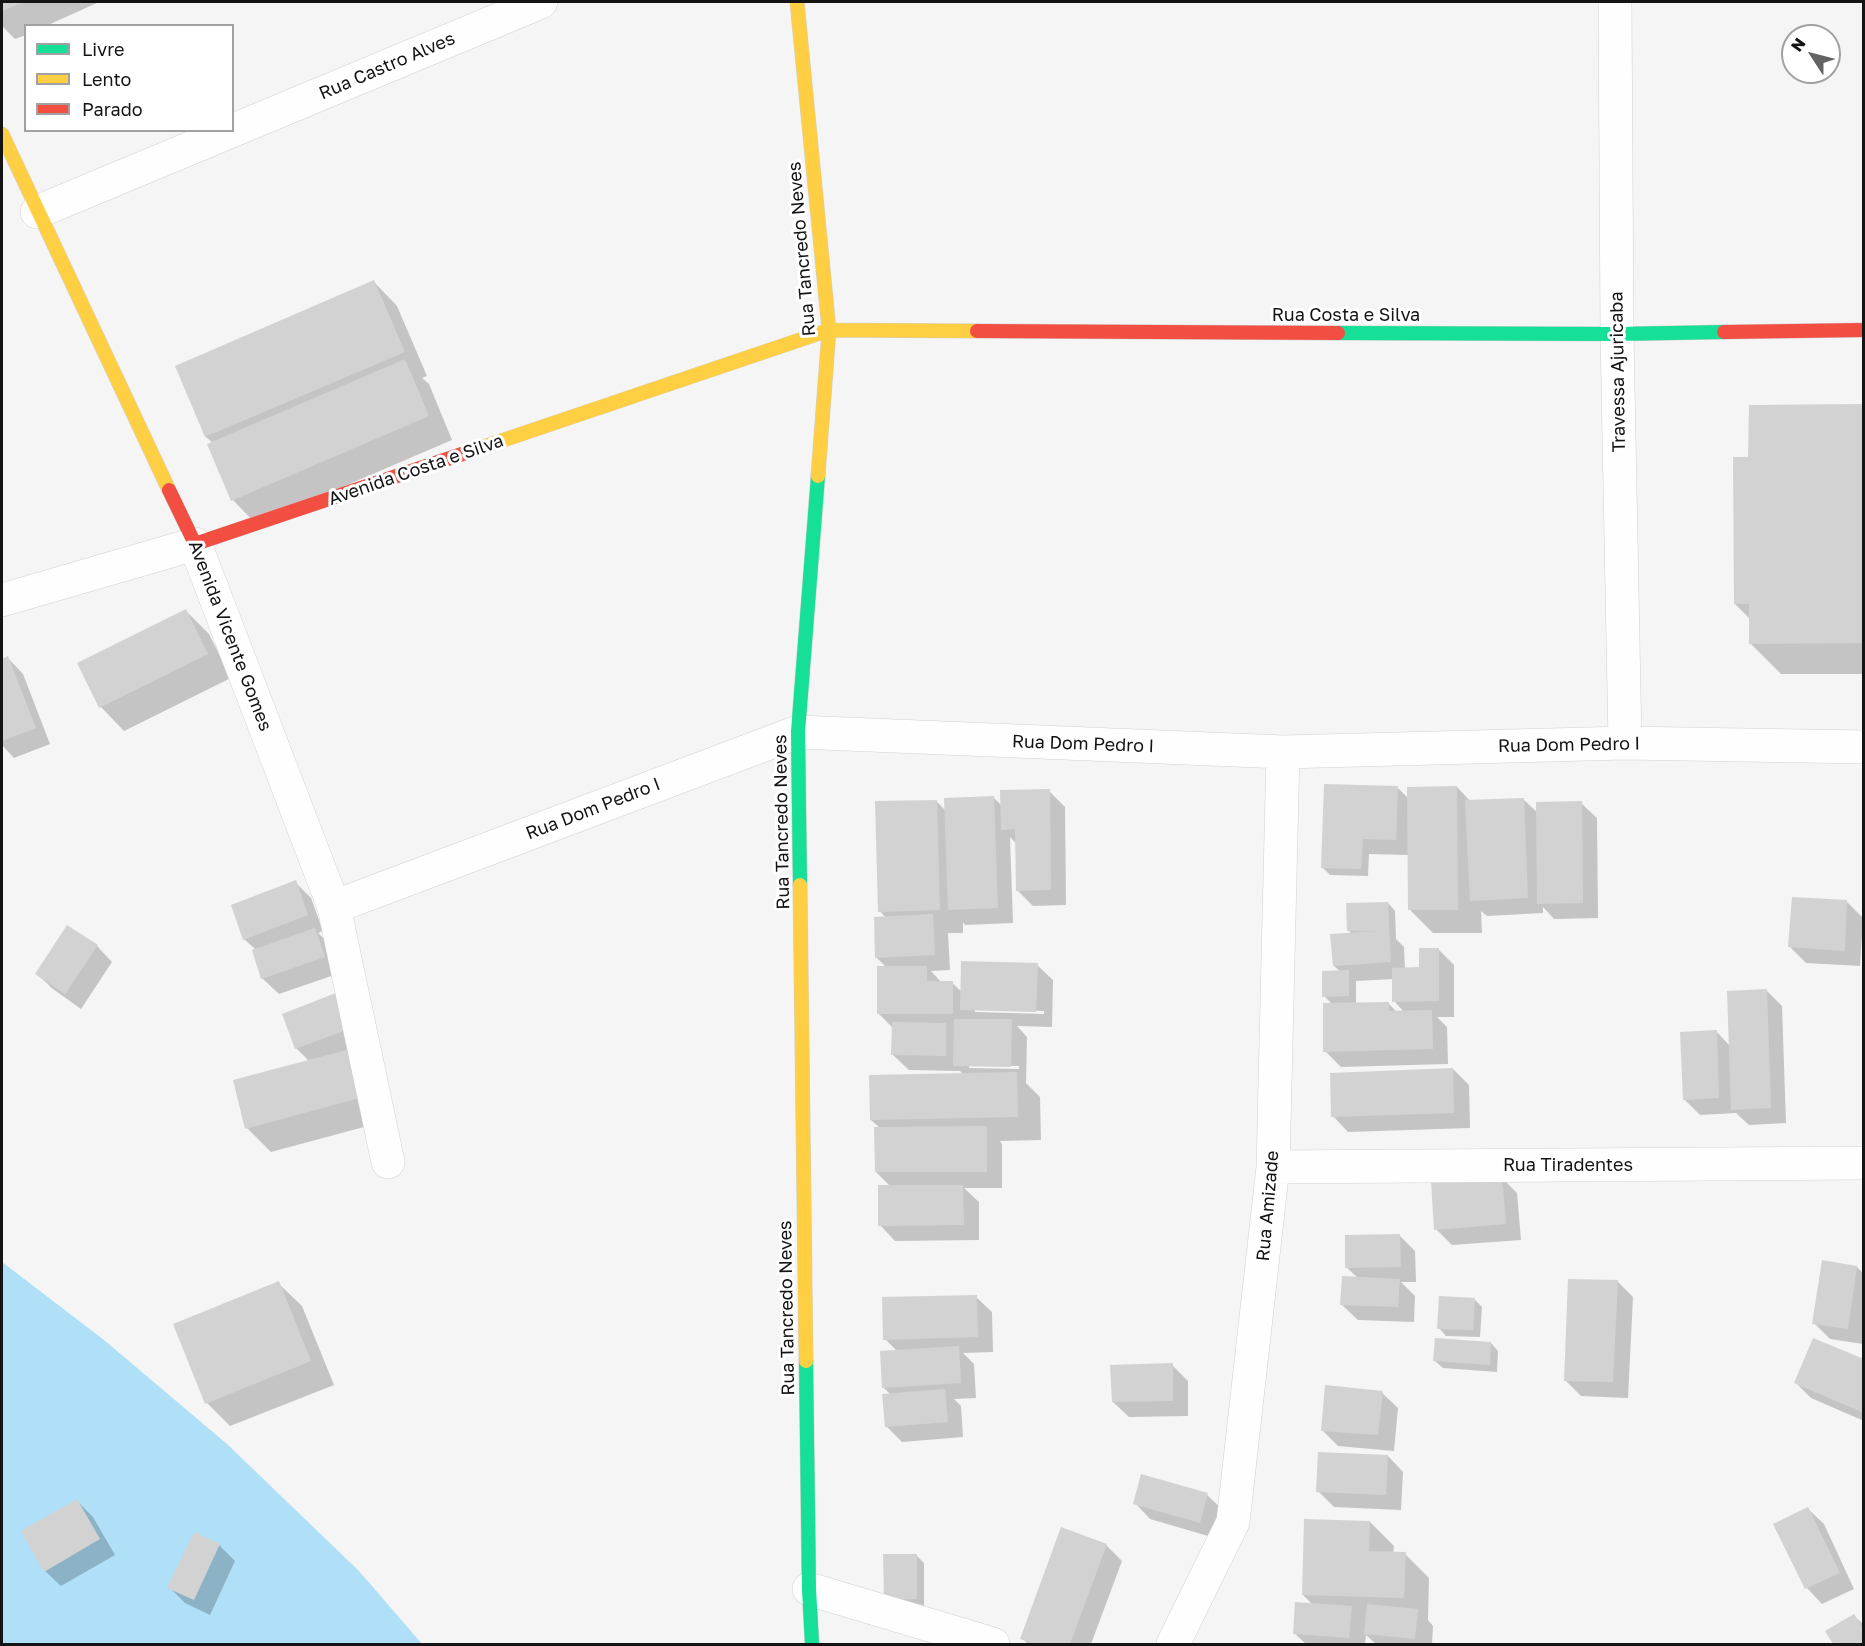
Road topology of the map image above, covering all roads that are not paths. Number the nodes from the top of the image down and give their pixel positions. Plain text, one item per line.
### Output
1 (541, 2) edge
2 (797, 2) edge
3 (1615, 2) edge
4 (234, 130) edge
5 (229, 132) edge
6 (2, 134) edge
7 (37, 212) junction
8 (829, 330) junction
9 (1863, 330) edge
10 (1617, 334) junction
11 (195, 544) junction
12 (2, 600) edge
13 (798, 732) junction
14 (1626, 743) junction
15 (1863, 747) edge
16 (1283, 752) junction
17 (334, 907) junction
18 (388, 1162) dead end
19 (1863, 1163) edge
20 (1273, 1167) junction
21 (808, 1589) junction
22 (812, 1644) edge
23 (993, 1644) edge
24 (1173, 1644) edge

1 - 4 street, Rua Castro Alves
2 - 8 street, Rua Tancredo Neves
3 - 10 street, Travessa Ajuricaba
5 - 7 street, Rua Castro Alves
6 - 7 street, Avenida Vicente Gomes
7 - 11 street, Avenida Vicente Gomes
8 - 10 street, Rua Costa e Silva
8 - 11 street, Avenida Costa e Silva
8 - 13 street, Rua Tancredo Neves
9 - 10 street, Rua Costa e Silva
10 - 14 street, Travessa Ajuricaba
11 - 12 street, Avenida Costa e Silva
11 - 17 street, Avenida Vicente Gomes
13 - 16 street, Rua Dom Pedro I
13 - 17 street, Rua Dom Pedro I
13 - 21 street, Rua Tancredo Neves
14 - 15 street, Rua Dom Pedro I
14 - 16 street, Rua Dom Pedro I
16 - 20 street, Rua Amizade
17 - 18 street, Avenida Vicente Gomes
19 - 20 street, Rua Tiradentes
20 - 24 street, Rua Amizade
21 - 22 street, Rua Tancredo Neves
21 - 23 street

